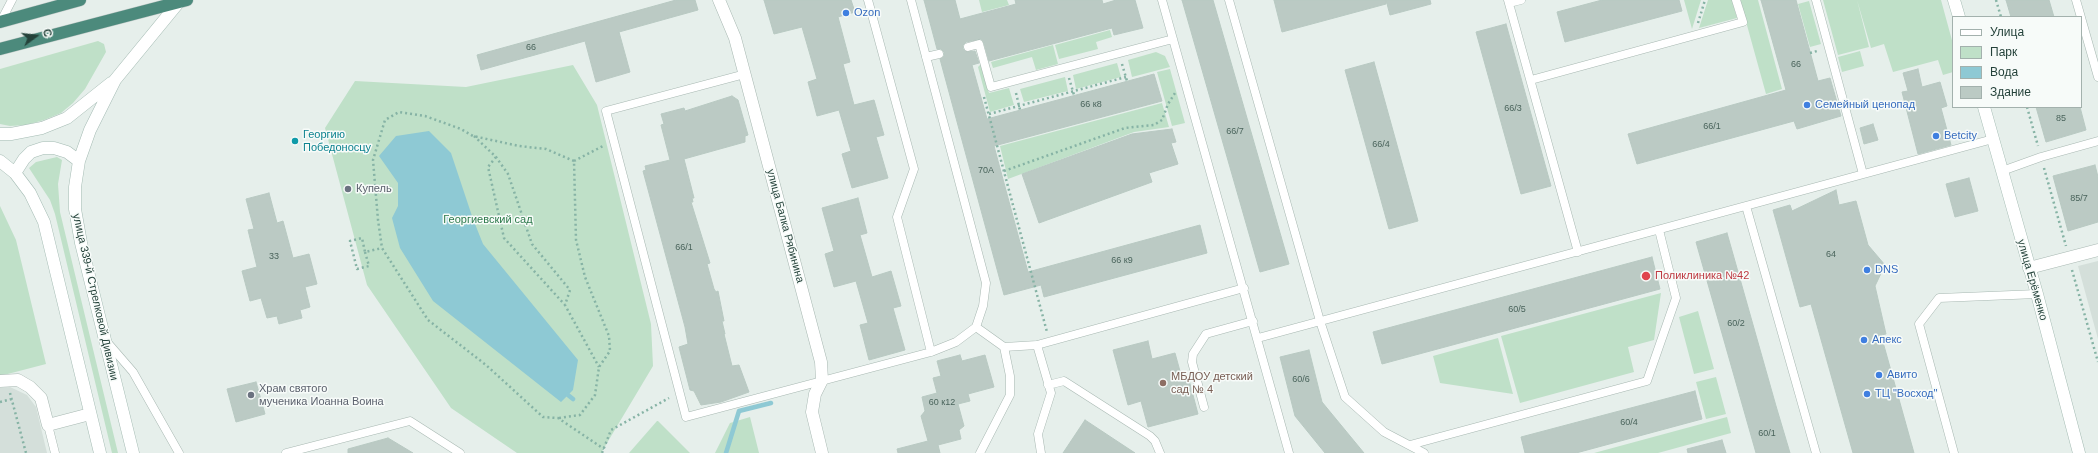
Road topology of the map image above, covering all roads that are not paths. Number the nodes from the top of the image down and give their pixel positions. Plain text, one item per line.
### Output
1 (12, 0) edge
2 (80, 0) edge
3 (719, 0) edge
4 (868, 0) edge
5 (911, 0) edge
6 (1162, 0) edge
7 (1229, 0) edge
8 (1521, 0) edge
9 (1736, 0) edge
10 (1816, 0) edge
11 (1954, 0) edge
12 (2077, 0) edge
13 (183, 1) edge
14 (1508, 2) edge
15 (1959, 16) edge
16 (2081, 16) edge
17 (2082, 18) edge
18 (1, 21) edge
19 (1173, 39) junction
20 (968, 47) dead end
21 (0, 49) edge
22 (939, 54) dead end
23 (926, 57) junction
24 (745, 74) junction
25 (2098, 76) edge
26 (115, 80) junction
27 (1531, 80) junction
28 (1984, 108) edge
29 (0, 134) edge
30 (1993, 138) junction
31 (2098, 141) edge
32 (80, 160) junction
33 (0, 161) edge
34 (2002, 171) junction
35 (15, 173) junction
36 (1863, 174) junction
37 (1746, 206) junction
38 (1659, 230) junction
39 (2098, 250) edge
40 (1578, 252) junction
41 (2029, 268) junction
42 (1244, 288) junction
43 (2037, 294) junction
44 (1253, 321) junction
45 (1320, 321) junction
46 (976, 327) junction
47 (104, 338) junction
48 (1258, 338) junction
49 (1037, 346) junction
50 (1004, 347) junction
51 (931, 352) junction
52 (822, 380) junction
53 (3, 381) edge
54 (1048, 385) junction
55 (1204, 407) dead end
56 (90, 414) junction
57 (48, 425) junction
58 (1410, 445) junction
59 (55, 453) edge
60 (100, 453) edge
61 (133, 453) edge
62 (179, 453) edge
63 (286, 453) edge
64 (460, 453) edge
65 (822, 453) edge
66 (980, 453) edge
67 (1041, 453) edge
68 (1160, 453) edge
69 (1289, 453) edge
70 (1424, 453) edge
71 (1816, 453) edge
72 (1954, 453) edge
73 (2079, 453) edge

1 - 18 lane
2 - 18 highway
3 - 24 main road, улица Балка Рябинина
4 - 51 lane
5 - 23 lane
6 - 19 lane
7 - 45 lane
8 - 14 lane
9 - 27 lane
10 - 36 lane
11 - 15 main road
12 - 16 lane
13 - 21 highway
13 - 26 main road, улица 339-й Стрелковой Дивизии
14 - 27 lane
17 - 25 lane
19 - 20 lane
19 - 42 lane
22 - 23 lane
23 - 46 lane
24 - 52 main road, улица Балка Рябинина
24 - 52 lane
26 - 29 main road
26 - 32 main road, улица 339-й Стрелковой Дивизии
27 - 40 lane
28 - 30 main road, улица Ерёменко
30 - 34 main road, улица Ерёменко
30 - 36 lane
31 - 34 lane
32 - 35 main road
32 - 47 main road, улица 339-й Стрелковой Дивизии
33 - 35 main road
34 - 41 main road, улица Ерёменко
35 - 56 main road
36 - 37 lane
37 - 38 lane
37 - 71 lane
38 - 40 lane
38 - 58 lane
39 - 41 main road
40 - 45 lane
41 - 43 main road, улица Ерёменко
42 - 44 lane
42 - 49 lane
43 - 72 lane
43 - 73 main road, улица Ерёменко
44 - 48 lane
44 - 55 lane
45 - 48 lane
45 - 58 lane
46 - 50 lane
46 - 51 lane
47 - 61 main road, улица 339-й Стрелковой Дивизии
47 - 62 lane
48 - 69 lane
49 - 50 lane
49 - 54 lane
50 - 66 lane
51 - 52 lane
52 - 65 main road, улица Балка Рябинина
53 - 57 main road
54 - 67 lane
54 - 68 lane
56 - 57 main road
56 - 60 main road
57 - 59 lane
58 - 70 lane
63 - 64 lane

